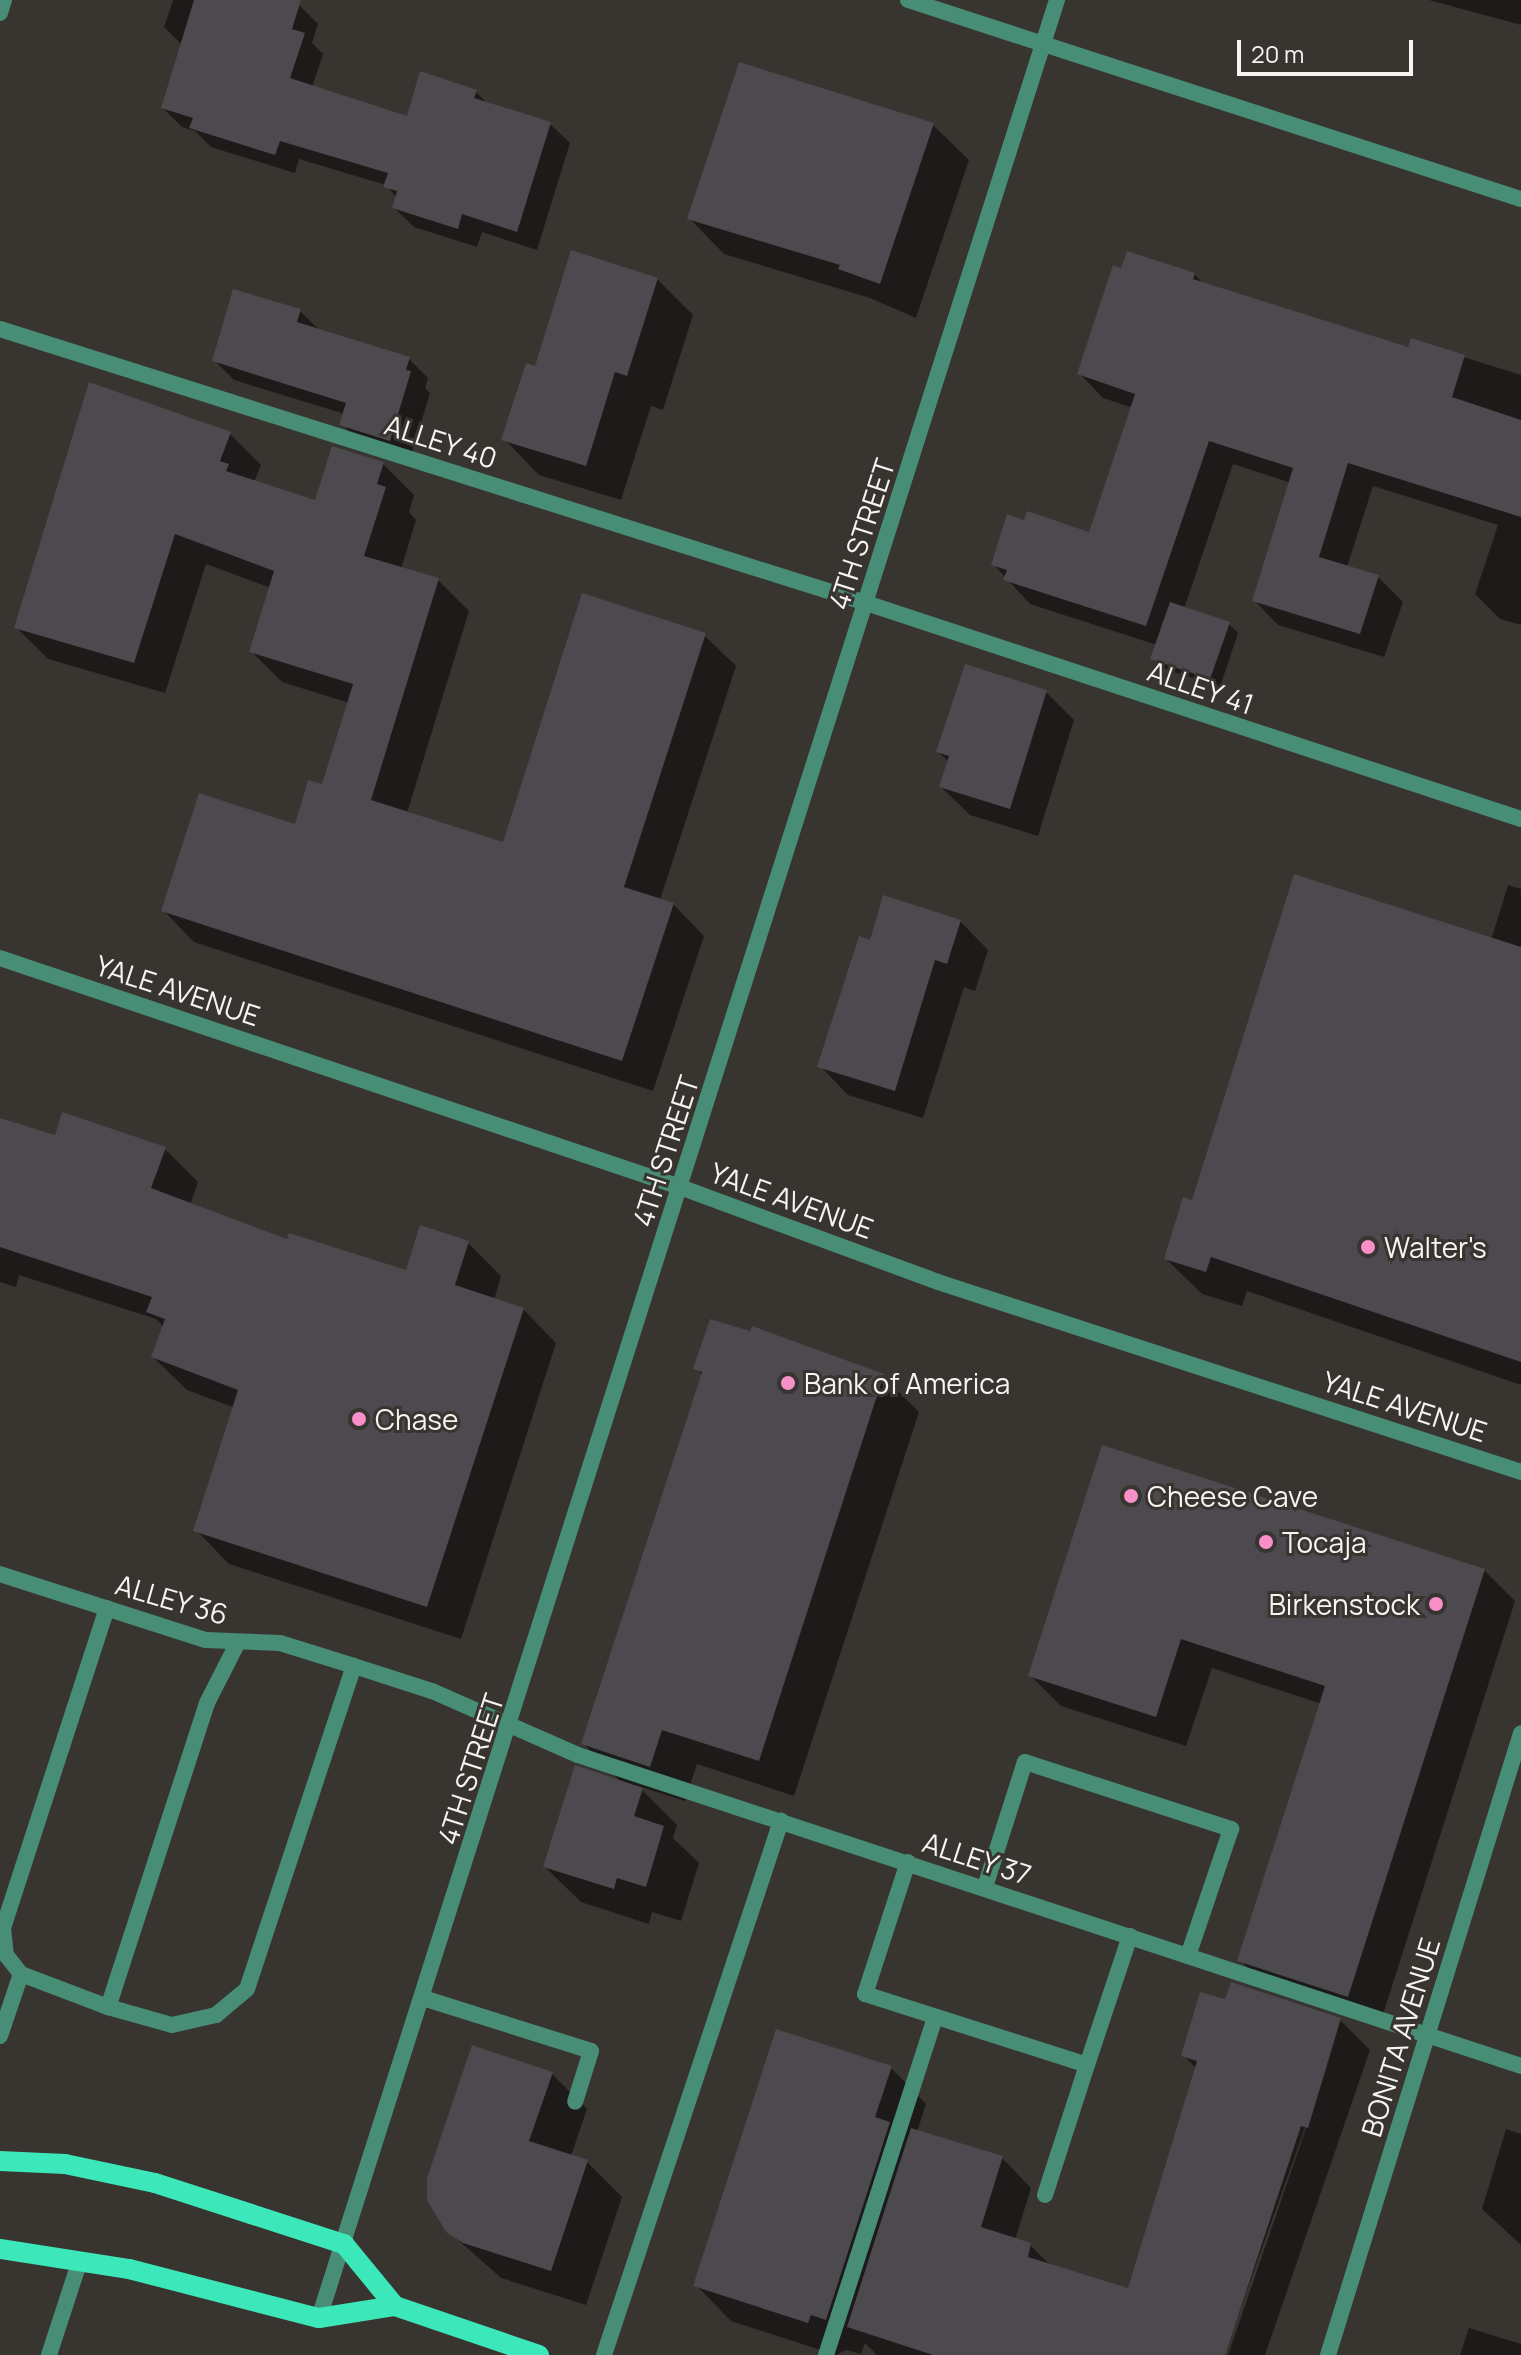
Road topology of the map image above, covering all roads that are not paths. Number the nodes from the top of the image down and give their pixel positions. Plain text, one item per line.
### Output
1 (4, 0) edge
2 (908, 0) edge
3 (1057, 0) edge
4 (0, 13) edge
5 (1043, 42) junction
6 (1521, 199) edge
7 (0, 329) edge
8 (866, 603) junction
9 (1521, 819) edge
10 (0, 958) edge
11 (680, 1187) junction
12 (1521, 1472) edge
13 (0, 1574) edge
14 (107, 1608) junction
15 (237, 1644) junction
16 (354, 1666) junction
17 (510, 1729) junction
18 (1521, 1733) edge
19 (781, 1821) junction
20 (908, 1862) junction
21 (985, 1887) junction
22 (1130, 1936) junction
23 (1188, 1956) junction
24 (21, 1974) junction
25 (423, 1998) junction
26 (108, 2007) junction
27 (935, 2017) junction
28 (0, 2036) edge
29 (1427, 2036) junction
30 (1087, 2065) junction
31 (1521, 2066) edge
32 (575, 2102) dead end
33 (0, 2161) edge
34 (1045, 2195) dead end
35 (344, 2244) junction
36 (0, 2249) edge
37 (80, 2260) junction
38 (395, 2306) junction
39 (319, 2318) junction
40 (49, 2355) edge
41 (539, 2355) edge
42 (604, 2355) edge
43 (826, 2355) edge
44 (1328, 2355) edge

1 - 4 street
2 - 5 street
3 - 5 street, 4TH STREET
5 - 6 street
5 - 8 street, 4TH STREET
7 - 8 street, ALLEY 40
8 - 9 street, ALLEY 41
8 - 11 street, 4TH STREET
10 - 11 street, YALE AVENUE
11 - 12 street, YALE AVENUE
11 - 17 street, 4TH STREET
13 - 14 street, ALLEY 36
14 - 15 street, ALLEY 36
14 - 24 street
15 - 16 street, ALLEY 36
15 - 26 street
16 - 17 street, ALLEY 36
16 - 26 street
17 - 19 street, ALLEY 37
17 - 25 street, 4TH STREET
18 - 29 street, BONITA AVENUE
19 - 20 street, ALLEY 37
19 - 42 street
20 - 21 street, ALLEY 37
20 - 27 street
21 - 22 street, ALLEY 37
21 - 23 street
22 - 23 street, ALLEY 37
22 - 30 street
23 - 29 street, ALLEY 37
24 - 26 street
24 - 28 street
25 - 32 street
25 - 35 street, 4TH STREET
27 - 30 street
27 - 43 street
29 - 31 street, ALLEY 37
29 - 44 street, BONITA AVENUE
30 - 34 street
33 - 35 main road
35 - 38 main road
35 - 39 street, 4TH STREET
36 - 37 main road
37 - 39 main road
37 - 40 street
38 - 39 main road
38 - 41 main road

